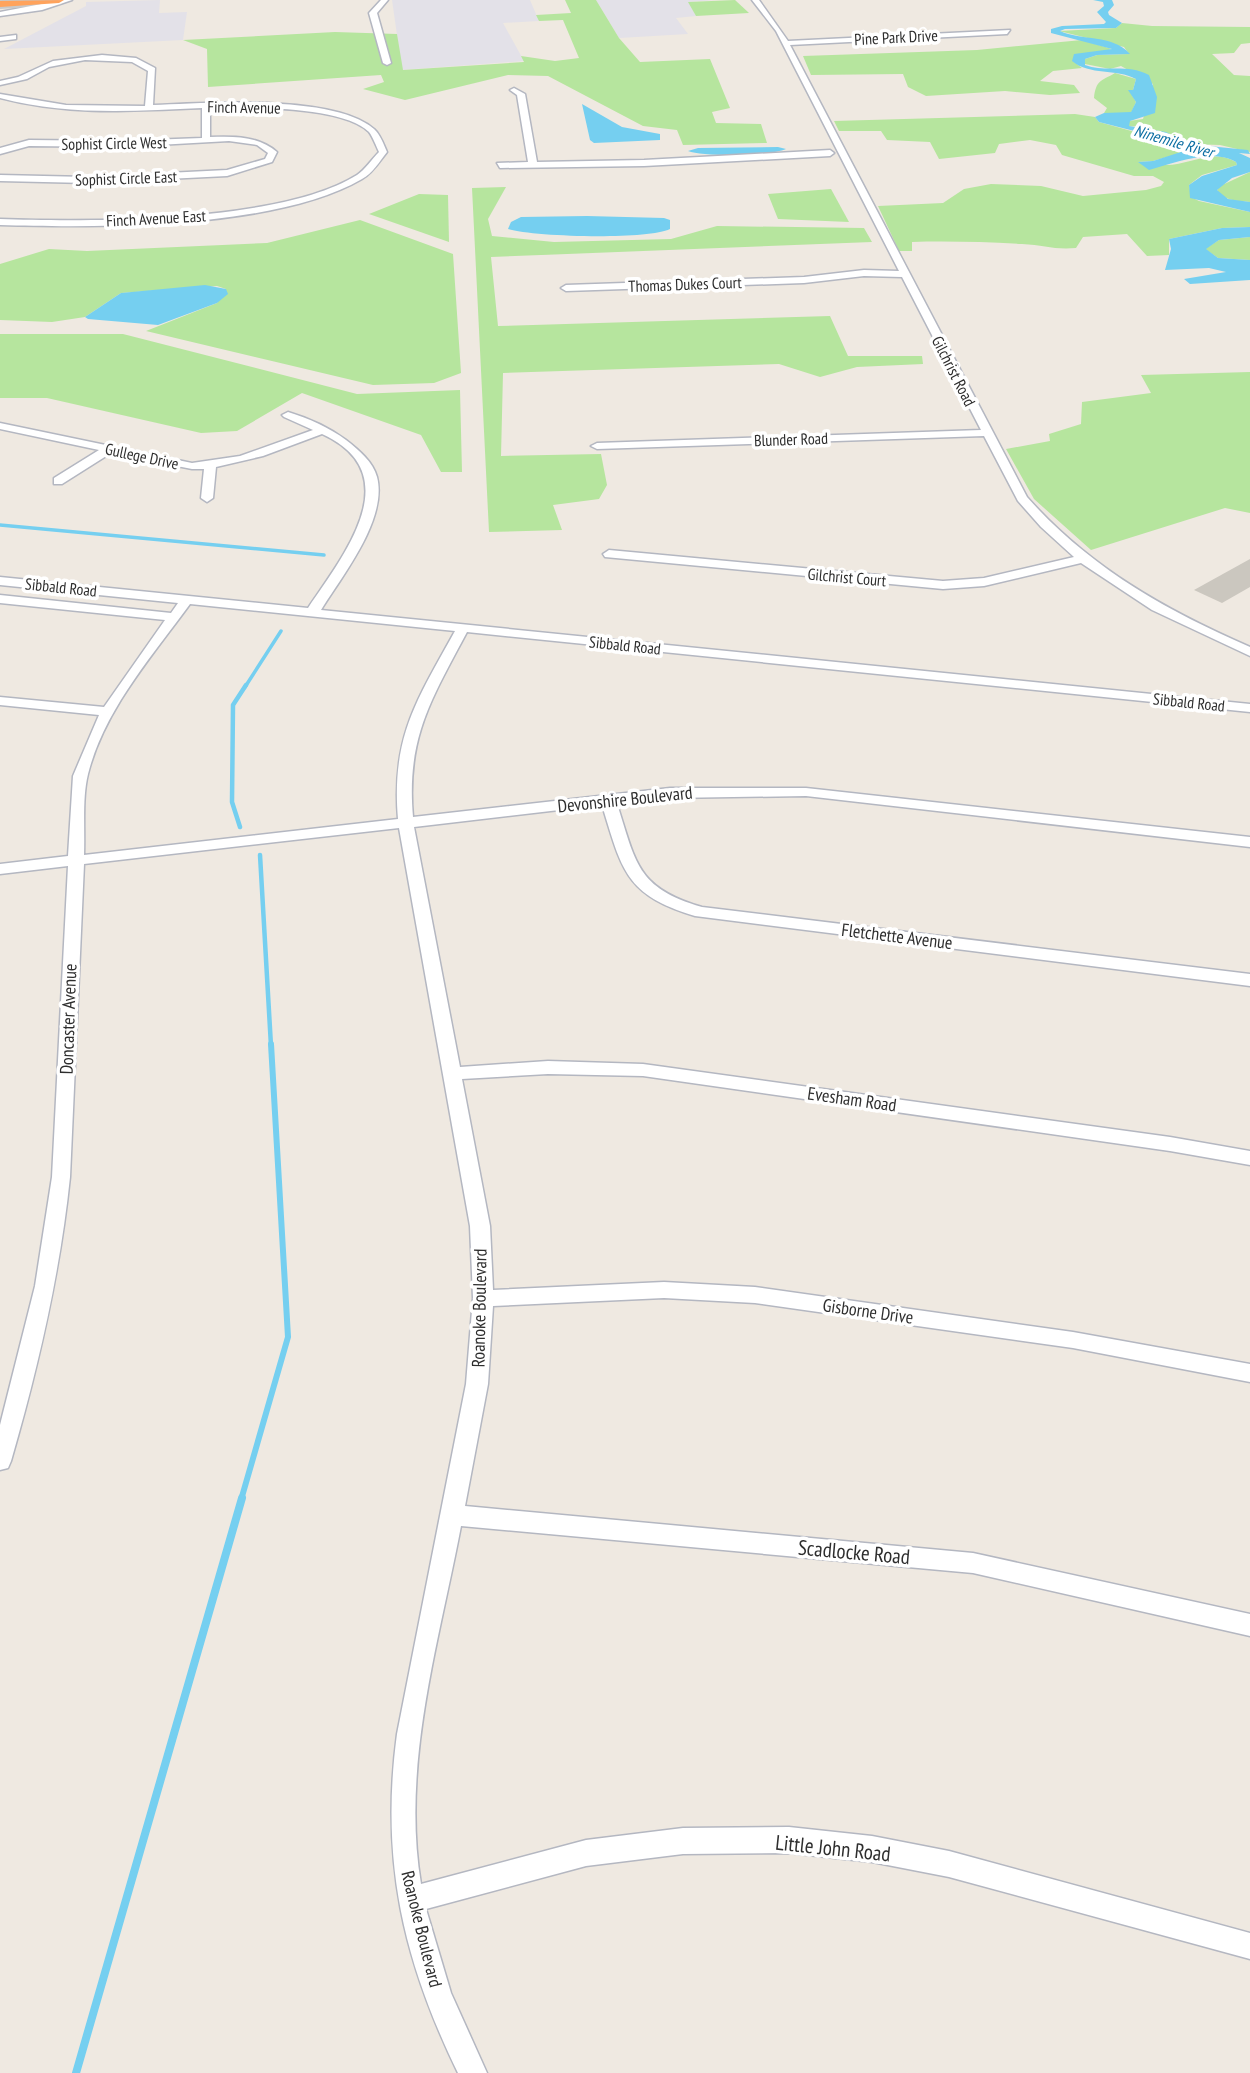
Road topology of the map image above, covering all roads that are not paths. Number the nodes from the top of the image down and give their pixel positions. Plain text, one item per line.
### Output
1 (59, 0) edge
2 (69, 0) edge
3 (385, 0) edge
4 (755, 0) edge
5 (0, 4) edge
6 (0, 14) edge
7 (1007, 32) dead end
8 (13, 37) dead end
9 (0, 38) edge
10 (785, 43) junction
11 (387, 64) dead end
12 (0, 83) edge
13 (514, 90) dead end
14 (0, 96) edge
15 (14, 100) junction
16 (0, 105) edge
17 (205, 106) junction
18 (149, 109) junction
19 (349, 110) dead end
20 (335, 115) junction
21 (206, 140) junction
22 (0, 150) edge
23 (836, 153) junction
24 (500, 165) dead end
25 (533, 165) junction
26 (252, 169) joint
27 (0, 178) edge
28 (310, 198) joint
29 (0, 222) edge
30 (904, 274) junction
31 (566, 288) dead end
32 (288, 415) dead end
33 (0, 426) edge
34 (323, 430) junction
35 (985, 433) junction
36 (597, 446) dead end
37 (109, 449) junction
38 (210, 466) junction
39 (58, 481) dead end
40 (208, 498) dead end
41 (610, 554) dead end
42 (1083, 559) junction
43 (0, 581) edge
44 (0, 599) edge
45 (187, 600) junction
46 (312, 613) junction
47 (175, 617) junction
48 (463, 628) junction
49 (1250, 652) edge
50 (0, 701) edge
51 (1250, 708) edge
52 (108, 712) junction
53 (608, 800) junction
54 (406, 823) junction
55 (1250, 842) edge
56 (74, 860) junction
57 (0, 869) edge
58 (1250, 980) edge
59 (453, 1074) junction
60 (1250, 1158) edge
61 (483, 1298) junction
62 (1250, 1373) edge
63 (0, 1461) edge
64 (452, 1515) junction
65 (1250, 1625) edge
66 (411, 1900) junction
67 (1250, 1946) edge
68 (473, 2073) edge

1 - 5 highway
2 - 6 street
3 - 11 street
4 - 10 street, Gilchrist Road
7 - 10 street, Pine Park Drive
8 - 9 street
10 - 23 street, Gilchrist Road
12 - 18 street
13 - 25 street
14 - 15 street, Finch Avenue
15 - 16 street
15 - 18 street, Finch Avenue
17 - 18 street, Finch Avenue
17 - 20 street, Finch Avenue
17 - 21 street
19 - 20 street
20 - 28 street, Finch Avenue
21 - 22 street, Sophist Circle West
21 - 26 street, Sophist Circle West
23 - 25 street
23 - 30 street, Gilchrist Road
24 - 25 street
26 - 27 street, Sophist Circle East
28 - 29 street, Finch Avenue East
30 - 31 street, Thomas Dukes Court
30 - 35 street, Gilchrist Road
32 - 34 street
33 - 37 street, Gullege Drive
34 - 38 street, Gullege Drive
34 - 46 street
35 - 36 street, Blunder Road
35 - 42 street, Gilchrist Road
37 - 38 street, Gullege Drive
37 - 39 street
38 - 40 street
41 - 42 street, Gilchrist Court
42 - 49 street, Gilchrist Road
43 - 45 street, Sibbald Road
44 - 47 street
45 - 46 street, Sibbald Road
45 - 47 street, Doncaster Avenue
46 - 48 street, Sibbald Road
47 - 52 street, Doncaster Avenue
48 - 51 street, Sibbald Road
48 - 54 street, Roanoke Boulevard
50 - 52 street
52 - 56 street, Doncaster Avenue
53 - 54 street, Devonshire Boulevard
53 - 55 street, Devonshire Boulevard
53 - 58 street, Fletchette Avenue
54 - 56 street, Devonshire Boulevard
54 - 59 street, Roanoke Boulevard
56 - 57 street, Devonshire Boulevard
56 - 63 street, Doncaster Avenue
59 - 60 street, Evesham Road
59 - 61 street, Roanoke Boulevard
61 - 62 street, Gisborne Drive
61 - 64 street, Roanoke Boulevard
64 - 65 street, Scadlocke Road
64 - 66 street, Roanoke Boulevard
66 - 67 street, Little John Road
66 - 68 street, Roanoke Boulevard

